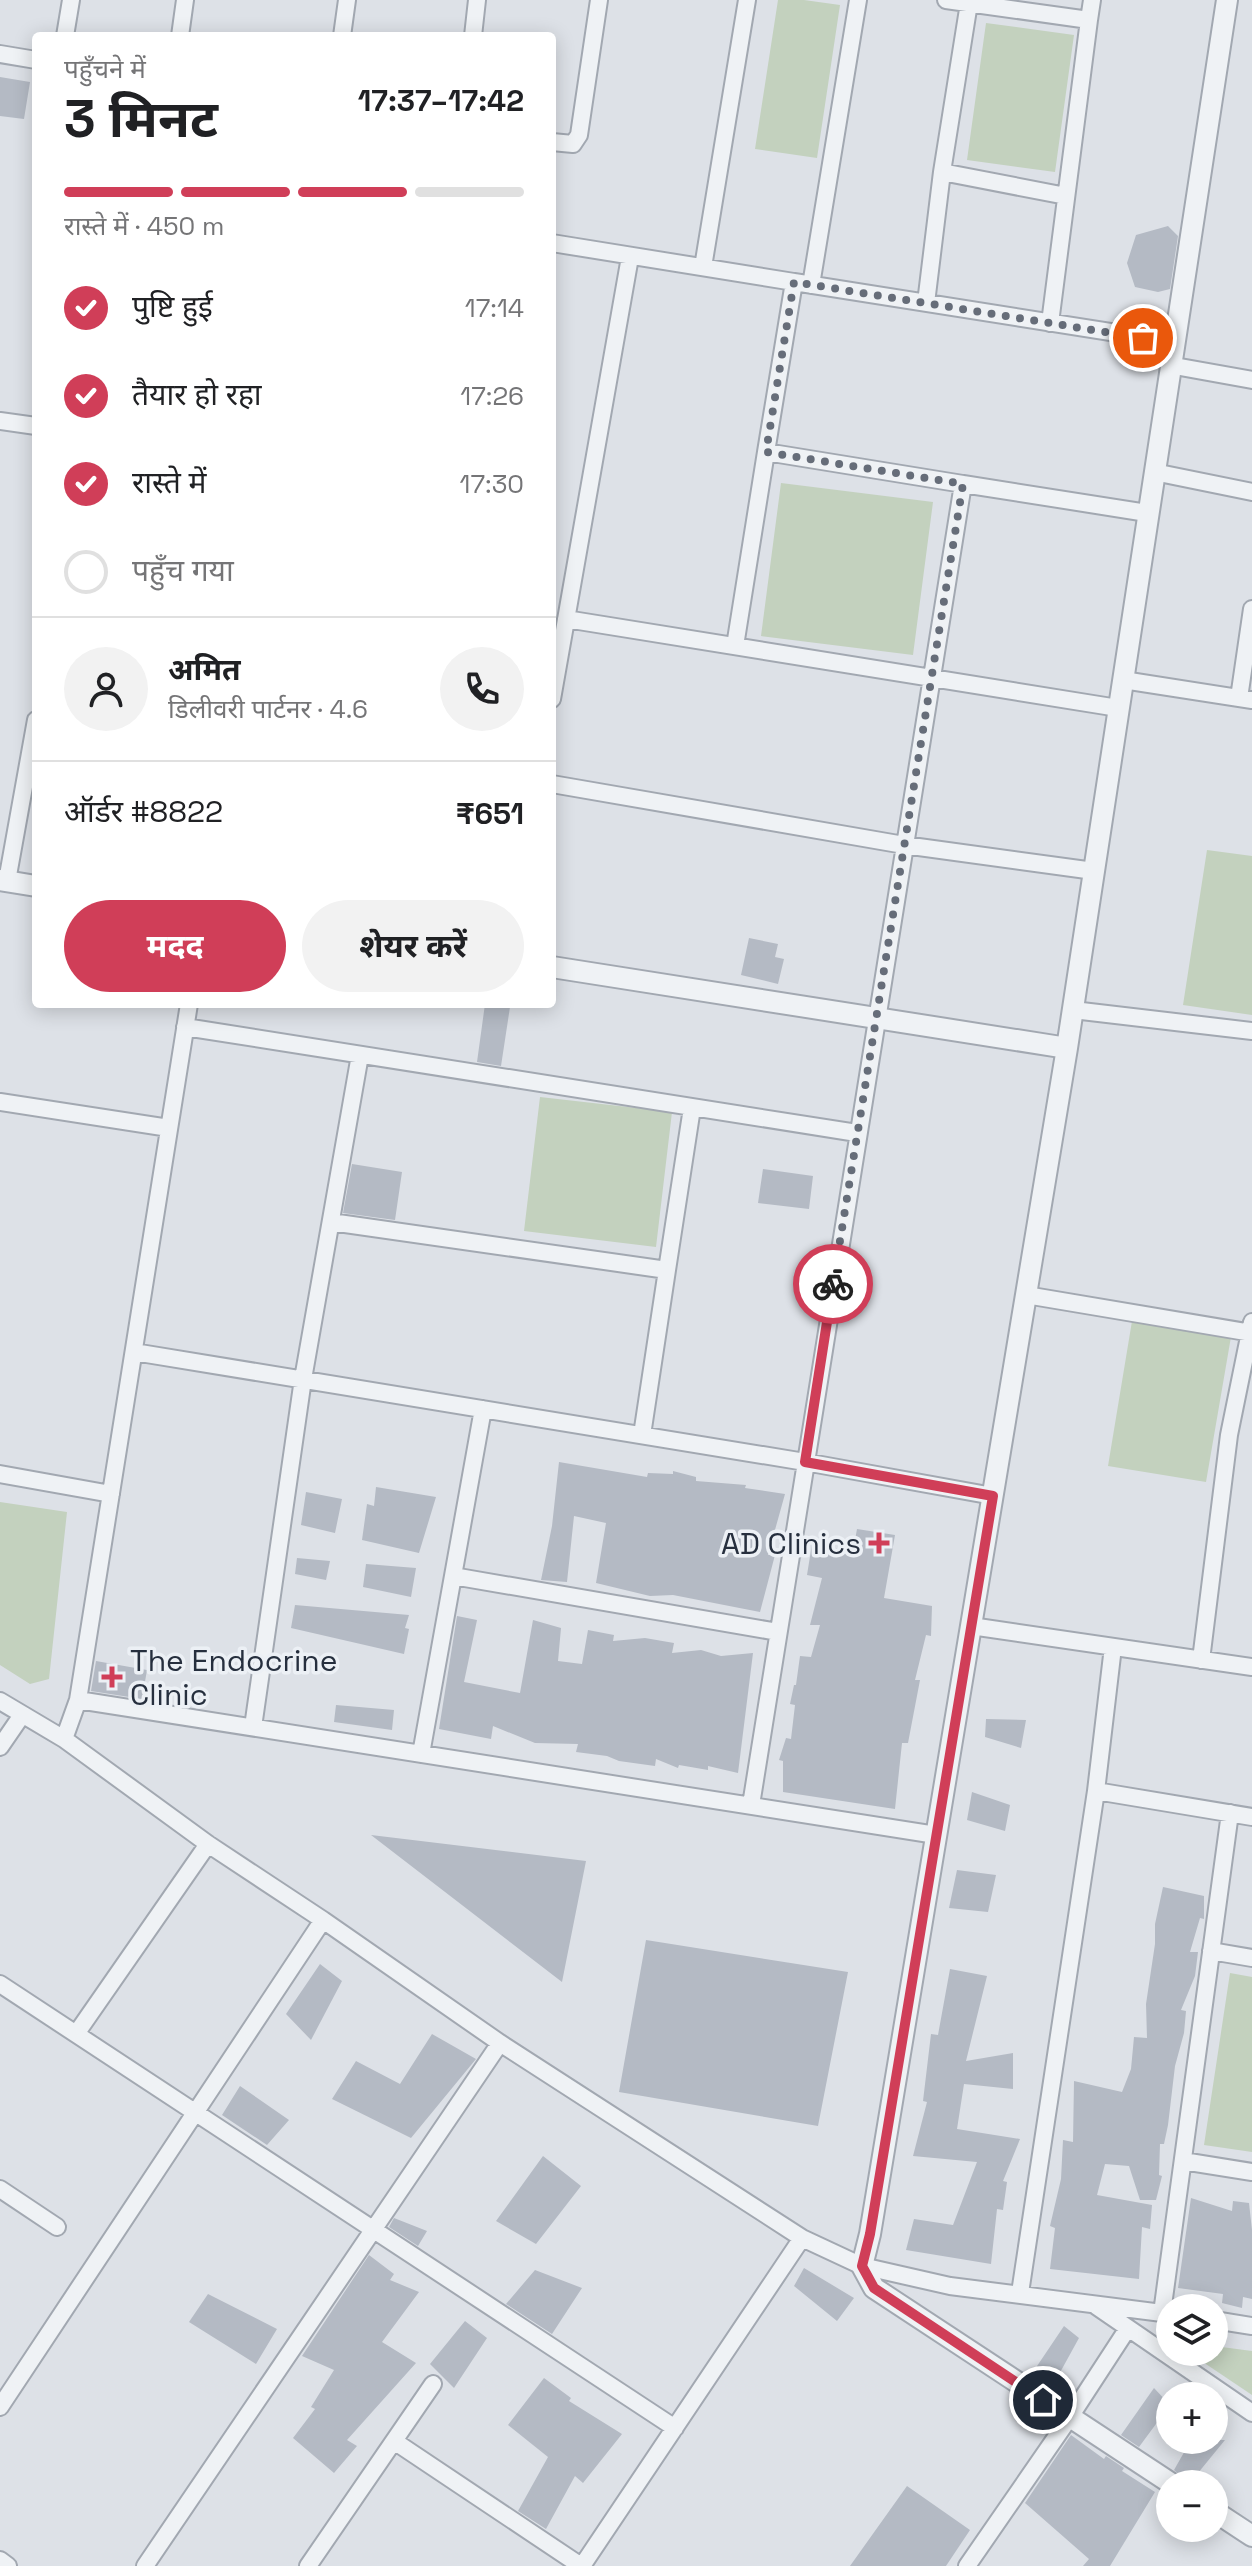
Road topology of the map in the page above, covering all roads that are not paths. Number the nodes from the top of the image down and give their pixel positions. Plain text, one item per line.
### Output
1 (71, 0) edge
2 (185, 0) edge
3 (347, 0) edge
4 (477, 0) edge
5 (599, 0) edge
6 (747, 0) edge
7 (858, 0) edge
8 (946, 0) edge
9 (1092, 0) edge
10 (1227, 0) edge
11 (969, 3) junction
12 (1089, 20) junction
13 (66, 32) edge
14 (181, 32) edge
15 (343, 32) edge
16 (473, 32) edge
17 (0, 54) edge
18 (32, 59) edge
19 (556, 142) edge
20 (942, 172) junction
21 (1066, 196) junction
22 (556, 244) edge
23 (630, 257) junction
24 (703, 267) junction
25 (794, 282) junction
26 (811, 285) junction
27 (926, 303) junction
28 (1050, 323) junction
29 (1174, 342) junction
30 (1169, 365) junction
31 (1252, 380) edge
32 (0, 421) edge
33 (32, 425) edge
34 (766, 452) junction
35 (1154, 472) junction
36 (963, 484) junction
37 (1252, 492) edge
38 (1147, 513) junction
39 (1252, 609) edge
40 (566, 619) junction
41 (735, 646) junction
42 (556, 676) edge
43 (932, 677) junction
44 (1123, 680) junction
45 (1246, 699) edge
46 (1118, 708) junction
47 (32, 740) edge
48 (556, 785) edge
49 (904, 845) junction
50 (1094, 871) junction
51 (3, 881) edge
52 (32, 885) edge
53 (556, 968) edge
54 (188, 1008) edge
55 (1073, 1010) junction
56 (876, 1018) junction
57 (185, 1027) junction
58 (1252, 1031) edge
59 (1067, 1048) junction
60 (360, 1055) junction
61 (0, 1102) edge
62 (692, 1108) junction
63 (169, 1128) junction
64 (857, 1133) junction
65 (331, 1222) junction
66 (667, 1270) junction
67 (1026, 1295) junction
68 (1252, 1329) edge
69 (134, 1352) junction
70 (1247, 1378) edge
71 (303, 1379) junction
72 (483, 1409) junction
73 (642, 1435) junction
74 (805, 1462) junction
75 (0, 1474) edge
76 (111, 1494) junction
77 (993, 1496) junction
78 (453, 1576) junction
79 (971, 1626) junction
80 (778, 1632) junction
81 (1113, 1647) junction
82 (1201, 1660) junction
83 (1252, 1667) edge
84 (78, 1700) junction
85 (0, 1701) edge
86 (22, 1715) junction
87 (253, 1727) junction
88 (64, 1739) junction
89 (0, 1747) edge
90 (421, 1754) junction
91 (1096, 1791) junction
92 (751, 1805) junction
93 (1230, 1813) junction
94 (1252, 1817) edge
95 (936, 1835) junction
96 (208, 1844) junction
97 (323, 1920) junction
98 (1211, 1951) junction
99 (1252, 1958) edge
100 (0, 1984) edge
101 (76, 2034) junction
102 (500, 2043) junction
103 (195, 2111) junction
104 (1183, 2161) junction
105 (1252, 2172) edge
106 (0, 2189) edge
107 (57, 2227) dead end
108 (372, 2230) junction
109 (802, 2238) junction
110 (862, 2266) junction
111 (1020, 2293) junction
112 (1168, 2294) edge
113 (1092, 2303) junction
114 (1156, 2312) edge
115 (1228, 2322) edge
116 (1252, 2326) edge
117 (1128, 2328) junction
118 (433, 2384) dead end
119 (0, 2407) edge
120 (1252, 2413) edge
121 (1070, 2417) junction
122 (675, 2428) junction
123 (394, 2441) junction
124 (1156, 2473) edge
125 (1228, 2520) edge
126 (1252, 2536) edge
127 (0, 2560) edge
128 (972, 2564) edge
129 (8, 2566) edge
130 (145, 2566) edge
131 (308, 2566) edge
132 (582, 2566) edge

1 - 13 street
2 - 14 street
3 - 15 street
4 - 16 street
5 - 19 street
6 - 24 street
7 - 26 street
8 - 11 street
9 - 12 street
10 - 29 street
11 - 12 street
11 - 20 street
12 - 21 street
17 - 18 street
20 - 21 street
20 - 27 street
21 - 28 street
22 - 23 street
23 - 24 street
23 - 40 street
24 - 25 street
25 - 26 street
25 - 34 street
26 - 27 street
27 - 28 street
28 - 29 street
29 - 30 street
30 - 31 street
30 - 35 street
32 - 33 street
34 - 36 street
34 - 41 street
35 - 37 street
35 - 38 street
36 - 38 street
36 - 43 street
38 - 44 street
39 - 45 street
40 - 41 street
40 - 42 street
41 - 43 street
43 - 46 street
43 - 49 street
44 - 45 street
44 - 46 street
46 - 50 street
47 - 51 street
48 - 49 street
49 - 50 street
49 - 56 street
50 - 55 street
51 - 52 street
53 - 56 street
54 - 57 street
55 - 58 street
55 - 59 street
56 - 59 street
56 - 64 street
57 - 60 street
57 - 63 street
59 - 67 street
60 - 62 street
60 - 65 street
61 - 63 street
62 - 64 street
62 - 66 street
63 - 69 street
64 - 74 street
65 - 66 street
65 - 71 street
66 - 73 street
67 - 68 street
67 - 77 street
68 - 70 street
69 - 71 street
69 - 76 street
70 - 82 street
71 - 72 street
71 - 87 street
72 - 73 street
72 - 78 street
73 - 74 street
74 - 77 street
74 - 80 street
75 - 76 street
76 - 84 street
77 - 79 street
78 - 80 street
78 - 90 street
79 - 81 street
79 - 95 street
80 - 92 street
81 - 82 street
81 - 91 street
82 - 83 street
84 - 87 street
84 - 88 street
85 - 86 street
86 - 88 street
86 - 89 street
87 - 90 street
88 - 96 street
90 - 92 street
91 - 93 street
91 - 111 street
92 - 95 street
93 - 94 street
93 - 98 street
95 - 110 street
96 - 97 street
96 - 101 street
97 - 102 street
97 - 103 street
98 - 99 street
98 - 104 street
100 - 101 street
101 - 103 street
102 - 108 street
102 - 109 street
103 - 108 street
103 - 119 street
104 - 105 street
104 - 112 street
106 - 107 street
108 - 122 street
108 - 130 street
109 - 110 street
109 - 122 street
110 - 111 street
110 - 121 street
111 - 113 street
113 - 114 street
113 - 117 street
115 - 116 street
117 - 120 street
117 - 121 street
118 - 123 street
121 - 124 street
121 - 128 street
122 - 132 street
123 - 131 street
123 - 132 street
125 - 126 street
127 - 129 street

